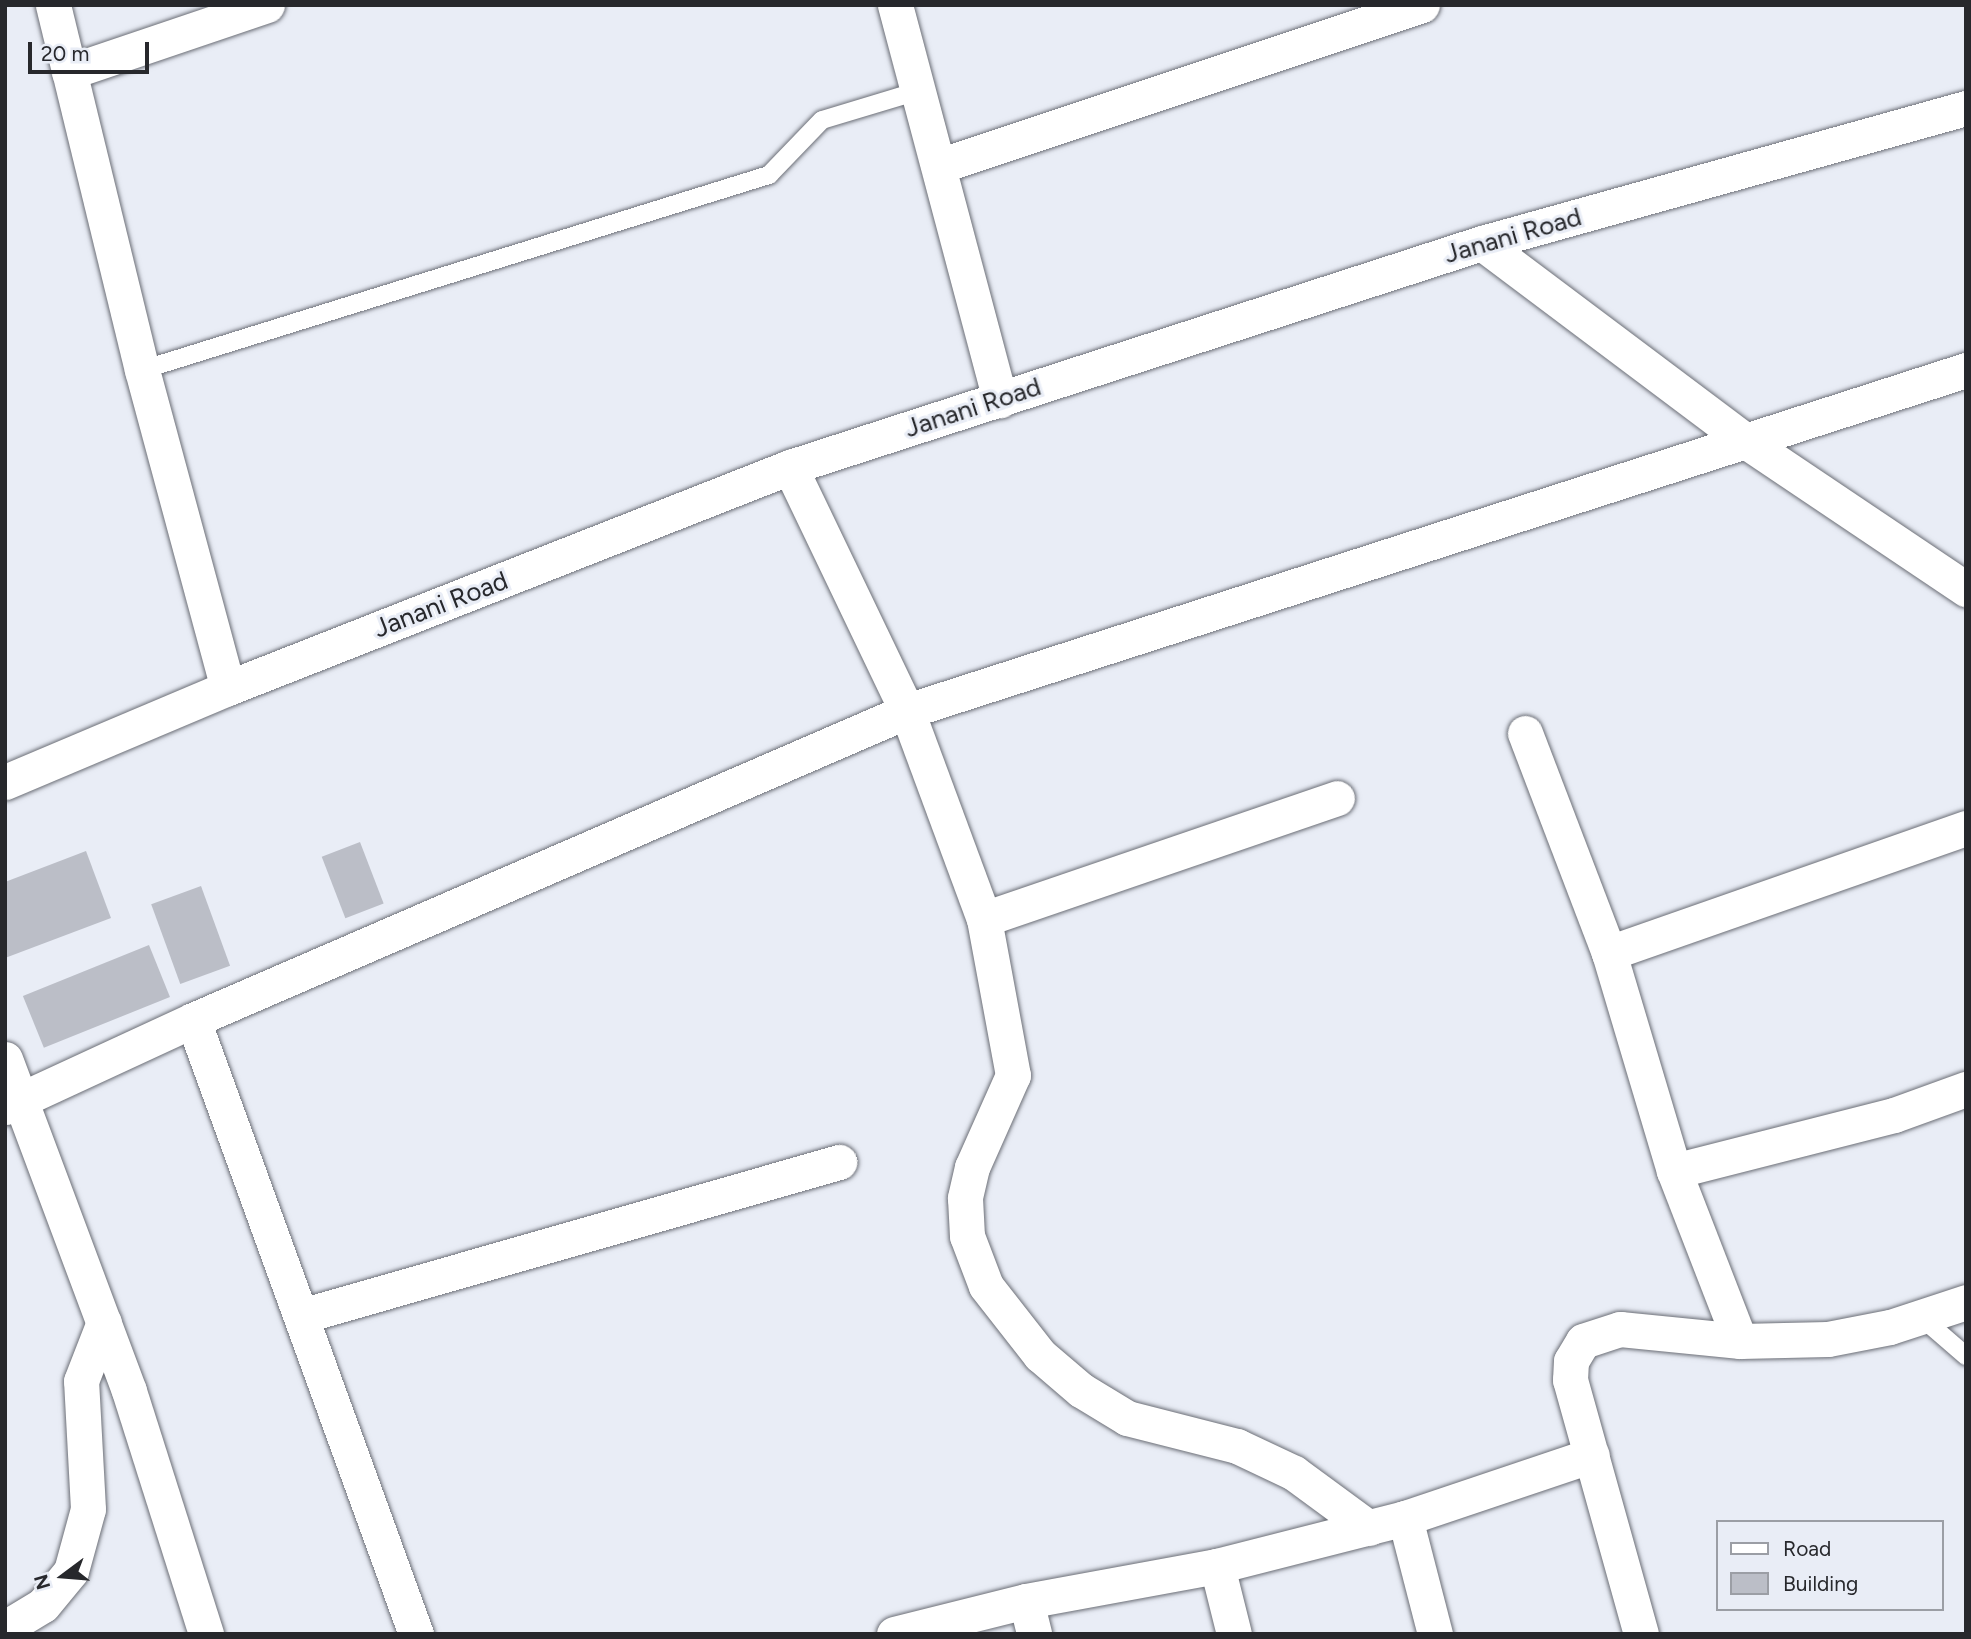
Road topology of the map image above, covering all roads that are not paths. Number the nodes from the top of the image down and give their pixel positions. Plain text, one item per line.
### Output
1 (52, 5) edge
2 (267, 5) edge
3 (895, 5) edge
4 (1422, 5) edge
5 (69, 72) junction
6 (918, 91) junction
7 (1966, 108) edge
8 (939, 166) junction
9 (1482, 243) junction
10 (142, 370) junction
11 (1966, 370) edge
12 (1000, 400) junction
13 (1746, 442) junction
14 (790, 467) junction
15 (1966, 589) edge
16 (228, 688) junction
17 (907, 711) junction
18 (1525, 733) dead end
19 (5, 782) edge
20 (1337, 797) dead end
21 (1966, 828) edge
22 (984, 919) junction
23 (1609, 953) junction
24 (193, 1020) junction
25 (5, 1059) edge
26 (1966, 1089) edge
27 (13, 1104) edge
28 (839, 1162) dead end
29 (1674, 1171) junction
30 (1966, 1302) edge
31 (301, 1316) junction
32 (1921, 1317) junction
33 (103, 1322) junction
34 (1740, 1341) junction
35 (1966, 1356) edge
36 (1592, 1455) junction
37 (1405, 1518) junction
38 (1368, 1528) junction
39 (1217, 1566) junction
40 (1030, 1617) edge
41 (5, 1628) edge
42 (206, 1634) edge
43 (416, 1634) edge
44 (894, 1634) edge
45 (1234, 1634) edge
46 (1435, 1634) edge
47 (1641, 1634) edge

1 - 5 street
2 - 5 street
3 - 6 street
4 - 8 street
5 - 10 street
6 - 8 street
6 - 10 lane
7 - 9 street, Janani Road
8 - 12 street
9 - 12 street, Janani Road
9 - 13 street
10 - 16 street
11 - 13 street
12 - 14 street, Janani Road
13 - 15 street
13 - 17 street
14 - 16 street, Janani Road
14 - 17 street
16 - 19 street, Janani Road
17 - 22 street
17 - 24 street
18 - 23 street
20 - 22 street
21 - 23 street
22 - 38 street
23 - 29 street
24 - 27 street
24 - 31 street
25 - 27 street
26 - 29 street
27 - 33 street
28 - 31 street
29 - 34 street
30 - 32 street
31 - 43 street
32 - 34 street
32 - 35 lane
33 - 41 street
33 - 42 street
34 - 36 street
36 - 37 street
36 - 47 street
37 - 38 street
37 - 46 street
38 - 39 street
39 - 40 street
39 - 45 street
40 - 44 street

